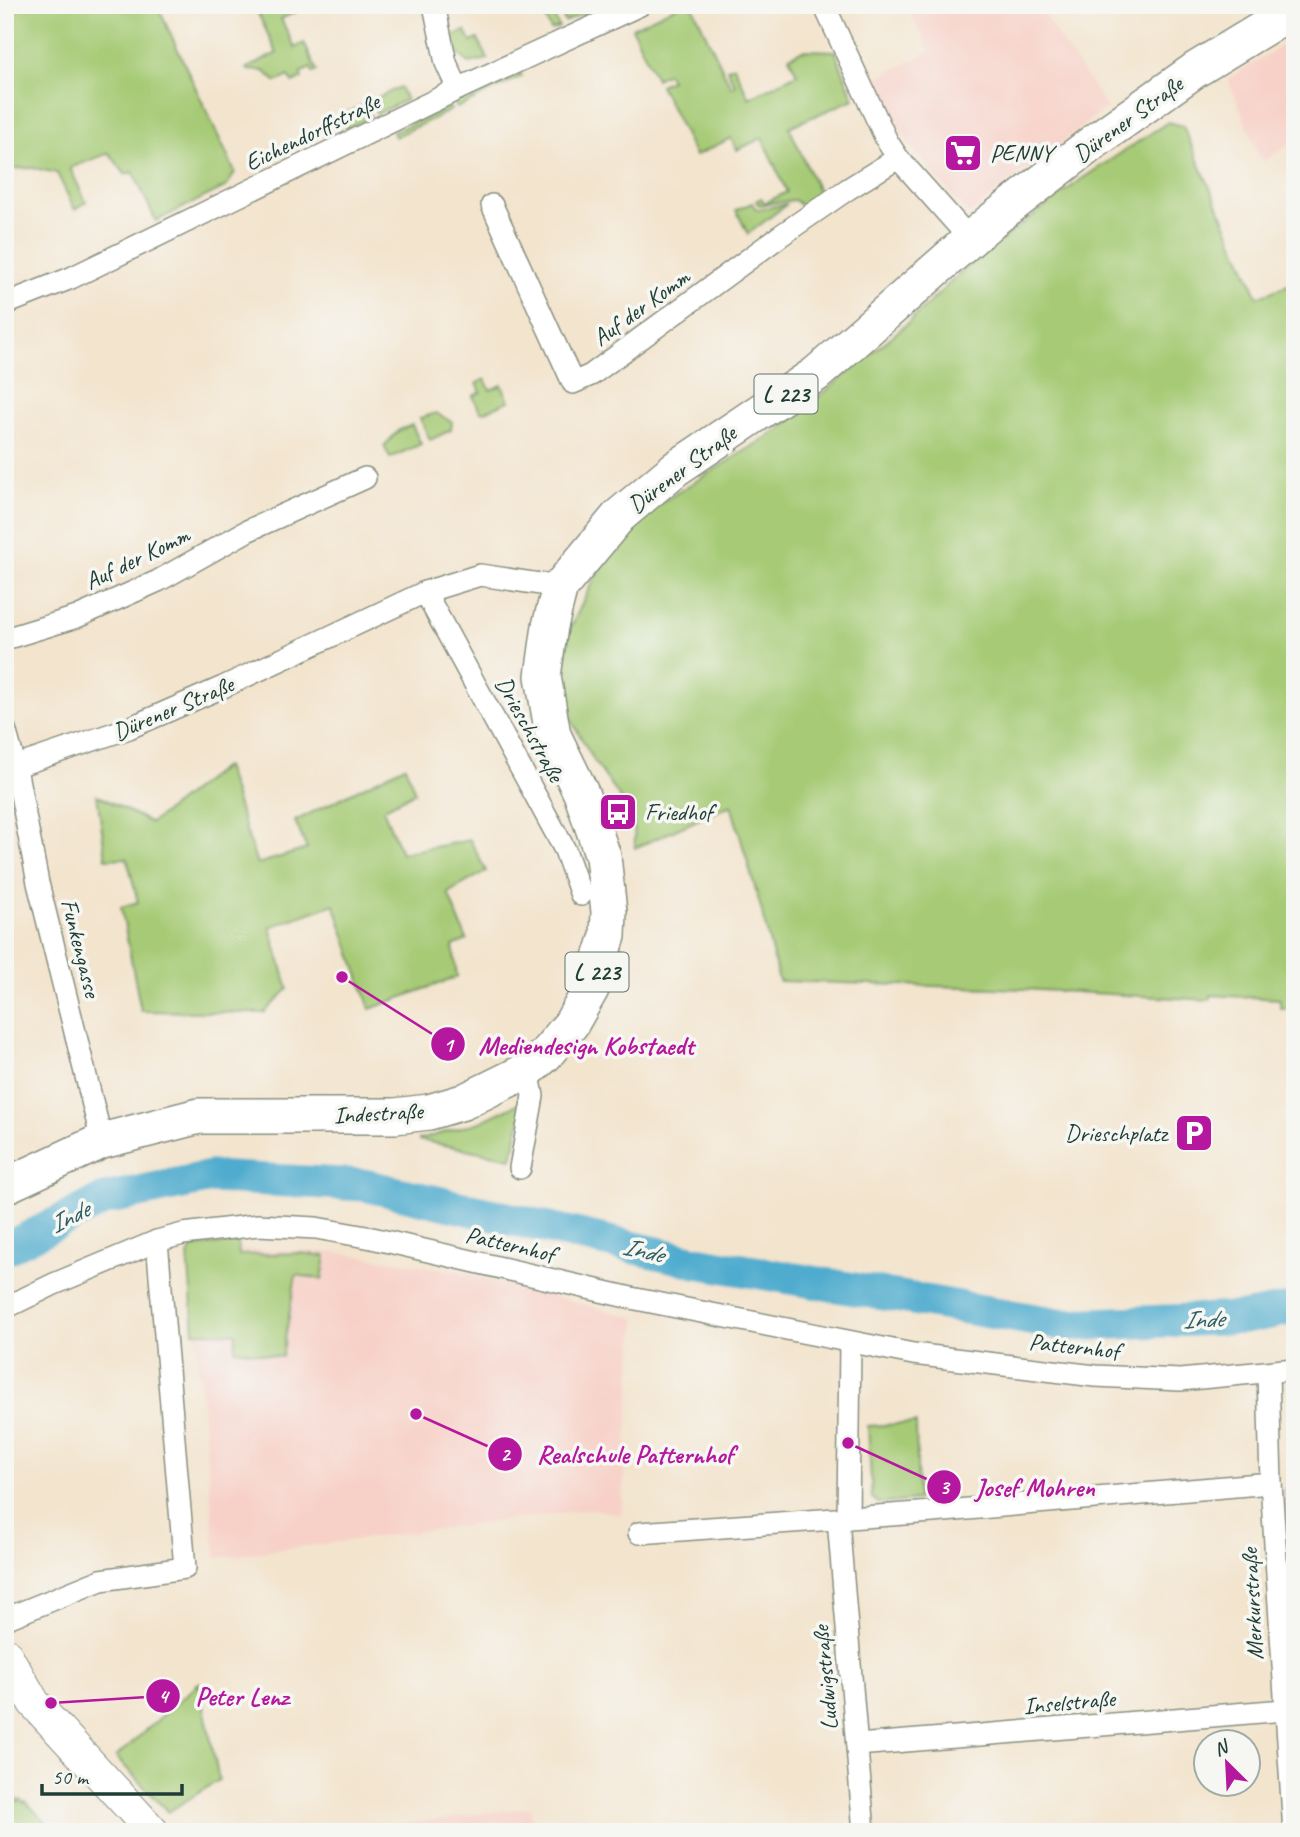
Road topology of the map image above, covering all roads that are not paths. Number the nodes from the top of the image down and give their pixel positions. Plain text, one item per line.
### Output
1 (434, 5) edge
2 (640, 5) edge
3 (824, 5) edge
4 (1295, 9) edge
5 (458, 89) junction
6 (898, 158) junction
7 (492, 205) dead end
8 (970, 239) junction
9 (5, 304) edge
10 (365, 478) dead end
11 (560, 587) junction
12 (425, 592) junction
13 (5, 639) edge
14 (5, 729) edge
15 (10, 769) edge
16 (581, 895) dead end
17 (528, 1070) junction
18 (102, 1140) junction
19 (520, 1168) dead end
20 (5, 1186) edge
21 (157, 1241) junction
22 (5, 1308) edge
23 (850, 1342) junction
24 (1295, 1369) edge
25 (1268, 1373) junction
26 (1271, 1482) junction
27 (843, 1519) junction
28 (639, 1533) dead end
29 (5, 1619) edge
30 (7, 1660) edge
31 (1284, 1710) junction
32 (857, 1745) junction
33 (153, 1832) edge
34 (864, 1832) edge
35 (1294, 1832) edge

1 - 5 street
2 - 5 street, Eichendorffstraße
3 - 6 street
4 - 8 main road, Dürener Straße / L 223
5 - 9 street, Eichendorffstraße
6 - 7 street, Auf der Komm
6 - 8 street
8 - 11 main road, Dürener Straße / L 223
10 - 13 street, Auf der Komm
11 - 12 street, Dürener Straße
11 - 17 main road, Indestraße / L 223
12 - 15 street, Dürener Straße
12 - 16 street, Drieschstraße
14 - 15 street, Funkengasse
15 - 18 street, Funkengasse
17 - 18 main road, Indestraße / L 223
17 - 19 street
18 - 20 main road, Indestraße / L 223
21 - 22 street, Patternhof
21 - 23 street, Patternhof
21 - 29 street
23 - 25 street, Patternhof
23 - 27 street
24 - 25 street, Patternhof
25 - 26 street, Merkurstraße
26 - 27 street
26 - 31 street, Merkurstraße
27 - 28 street
27 - 32 street, Ludwigstraße
30 - 33 main road
31 - 32 street, Inselstraße
31 - 35 street, Merkurstraße
32 - 34 street, Ludwigstraße

